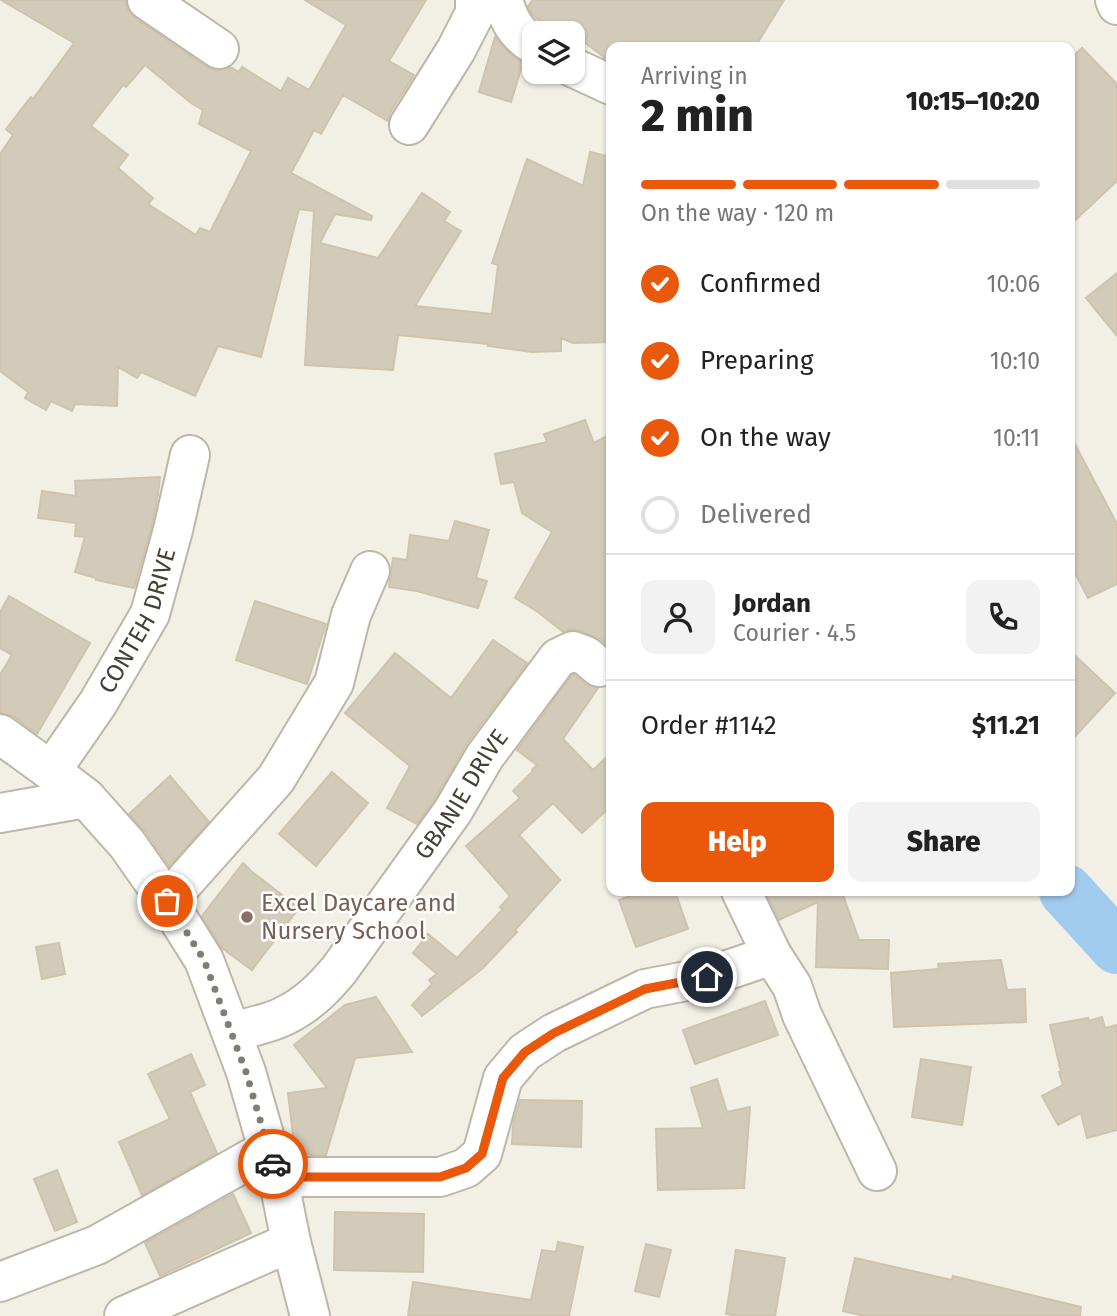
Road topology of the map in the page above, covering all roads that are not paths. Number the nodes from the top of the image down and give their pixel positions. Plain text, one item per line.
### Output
1 (147, 0) edge
2 (475, 0) edge
3 (503, 0) edge
4 (1115, 0) edge
5 (1117, 5) edge
6 (522, 34) edge
7 (219, 49) dead end
8 (585, 73) edge
9 (606, 83) edge
10 (410, 125) dead end
11 (191, 455) dead end
12 (370, 571) dead end
13 (599, 667) dead end
14 (0, 734) edge
15 (51, 771) junction
16 (86, 798) junction
17 (0, 813) edge
18 (743, 896) edge
19 (167, 901) junction
20 (772, 955) junction
21 (232, 1032) junction
22 (273, 1163) junction
23 (877, 1171) dead end
24 (291, 1242) junction
25 (0, 1282) edge
26 (124, 1316) edge
27 (310, 1316) edge

1 - 7 street
2 - 10 street
3 - 6 street
4 - 5 street
8 - 9 street
11 - 15 street, CONTEH DRIVE
12 - 19 street
13 - 21 street, GBANIE DRIVE
14 - 15 street
15 - 16 street
16 - 17 street
16 - 19 street
18 - 20 street
19 - 21 street
20 - 22 street
20 - 23 street
21 - 22 street
22 - 24 street
22 - 25 street
24 - 26 street
24 - 27 street

